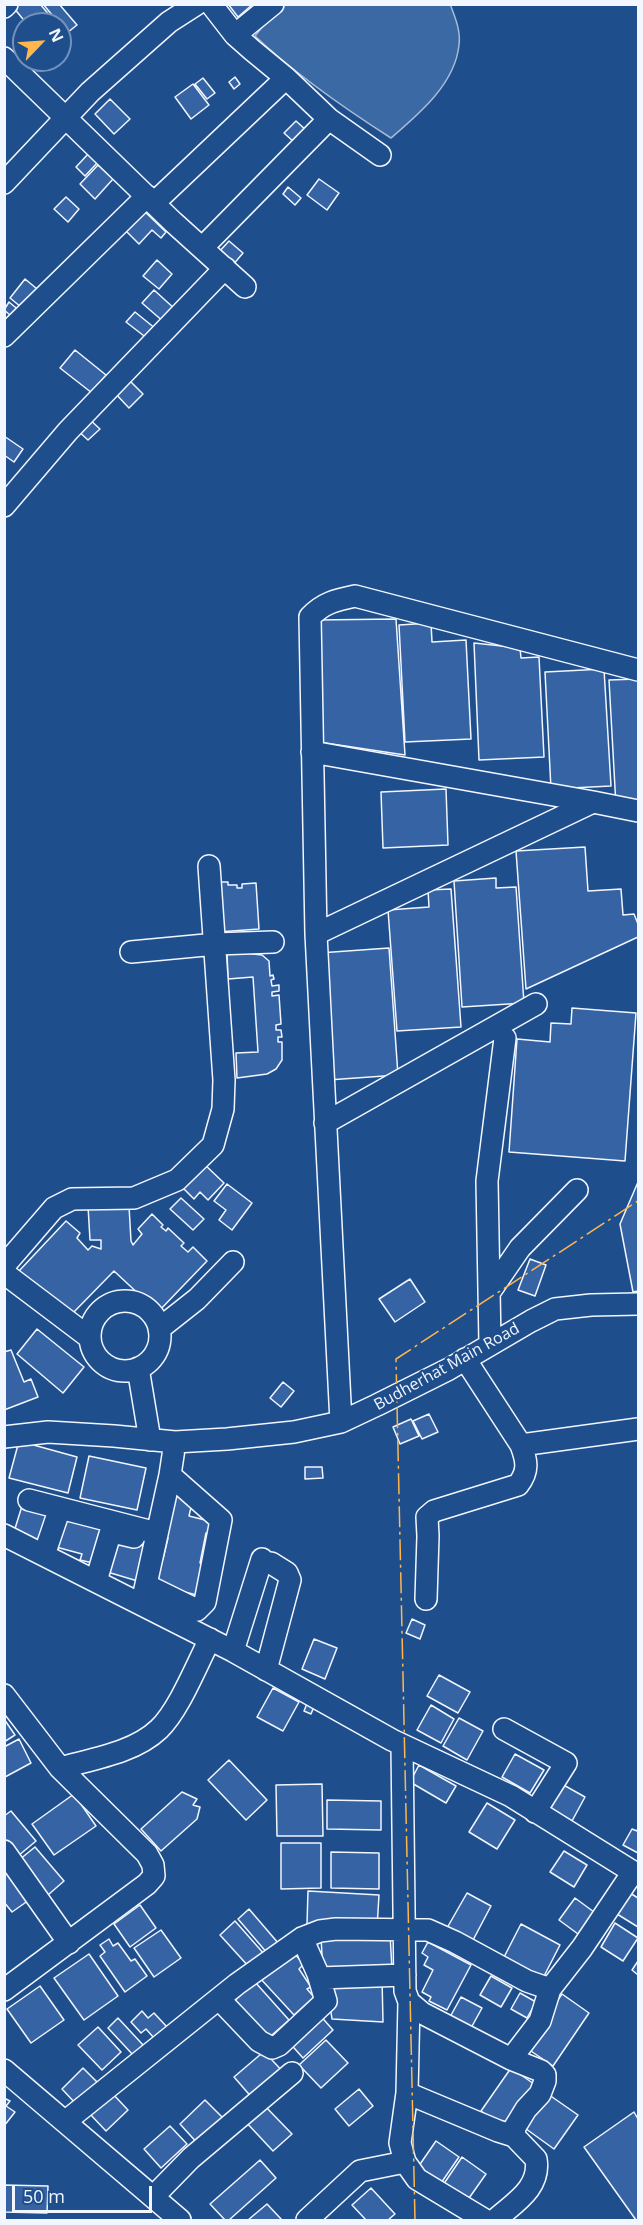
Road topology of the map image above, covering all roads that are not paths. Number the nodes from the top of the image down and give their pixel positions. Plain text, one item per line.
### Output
1 (197, 4) edge
2 (211, 4) edge
3 (273, 4) edge
4 (235, 35) junction
5 (4, 58) edge
6 (286, 78) junction
7 (65, 119) junction
8 (329, 119) junction
9 (380, 156) dead end
10 (4, 183) edge
11 (151, 200) junction
12 (203, 247) junction
13 (225, 268) junction
14 (246, 287) dead end
15 (4, 336) edge
16 (4, 506) edge
17 (639, 670) edge
18 (312, 752) junction
19 (593, 802) junction
20 (639, 811) edge
21 (209, 866) dead end
22 (316, 934) junction
23 (273, 942) dead end
24 (216, 944) junction
25 (131, 952) dead end
26 (536, 1004) dead end
27 (505, 1038) dead end
28 (325, 1123) junction
29 (577, 1190) dead end
30 (233, 1262) dead end
31 (4, 1266) edge
32 (4, 1273) edge
33 (489, 1293) junction
34 (639, 1304) edge
35 (159, 1329) junction
36 (90, 1338) junction
37 (490, 1344) junction
38 (465, 1359) junction
39 (138, 1368) junction
40 (341, 1422) junction
41 (639, 1429) edge
42 (4, 1437) edge
43 (150, 1440) junction
44 (175, 1442) junction
45 (521, 1445) junction
46 (170, 1475) junction
47 (29, 1500) dead end
48 (60, 1508) junction
49 (4, 1535) edge
50 (44, 1555) junction
51 (96, 1581) junction
52 (144, 1595) junction
53 (426, 1599) dead end
54 (210, 1640) junction
55 (233, 1652) junction
56 (266, 1670) junction
57 (4, 1695) edge
58 (504, 1729) dead end
59 (402, 1745) junction
60 (60, 1768) junction
61 (534, 1812) junction
62 (4, 1851) edge
63 (636, 1874) edge
64 (404, 1929) junction
65 (302, 1938) junction
66 (69, 1943) junction
67 (405, 1975) junction
68 (320, 1978) junction
69 (550, 1989) junction
70 (4, 1990) edge
71 (220, 2000) junction
72 (409, 2002) junction
73 (511, 2059) junction
74 (4, 2070) edge
75 (292, 2073) dead end
76 (407, 2092) junction
77 (66, 2121) junction
78 (514, 2136) junction
79 (405, 2162) junction
80 (153, 2197) junction
81 (180, 2220) edge
82 (308, 2220) edge
83 (485, 2220) edge
84 (495, 2220) edge

1 - 7 street
2 - 4 street
3 - 4 street
4 - 6 street
5 - 7 street
6 - 8 street
6 - 11 street
7 - 10 street
7 - 11 street
8 - 9 street
8 - 12 street
11 - 12 street
11 - 15 street
12 - 13 street
13 - 14 street
13 - 16 street
17 - 18 street
18 - 19 street
18 - 22 street
19 - 20 street
19 - 22 street
21 - 24 street
22 - 28 street
23 - 24 street
24 - 25 street
24 - 31 street
26 - 28 street
27 - 33 street
28 - 40 street
29 - 33 street
30 - 35 street
32 - 36 street
33 - 37 street
34 - 37 street, Budherhat Main Road
35 - 36 street
35 - 39 street
36 - 39 street
37 - 38 street, Budherhat Main Road
38 - 40 street, Budherhat Main Road
38 - 45 street
39 - 43 street
40 - 44 street, Budherhat Main Road
41 - 45 street
42 - 43 street, Budherhat Main Road
43 - 44 street, Budherhat Main Road
44 - 46 street
45 - 53 street
46 - 52 street
46 - 52 street
47 - 48 street
48 - 50 street
48 - 51 street
49 - 50 street
50 - 51 street
51 - 52 street
52 - 54 street
54 - 55 street
54 - 60 street
55 - 56 street
55 - 56 street
56 - 59 street
57 - 60 street
58 - 61 street
59 - 61 street
59 - 64 street
60 - 66 street
61 - 63 street
62 - 66 street
63 - 69 street
64 - 65 street
64 - 67 street
64 - 69 street
65 - 68 street
65 - 71 street
66 - 70 street
67 - 68 street
67 - 72 street
68 - 71 street
69 - 73 street
71 - 77 street
72 - 73 street
72 - 76 street
73 - 78 street
74 - 77 street
75 - 80 street
76 - 78 street
76 - 79 street
77 - 80 street
78 - 84 street
79 - 82 street
79 - 83 street
80 - 81 street

